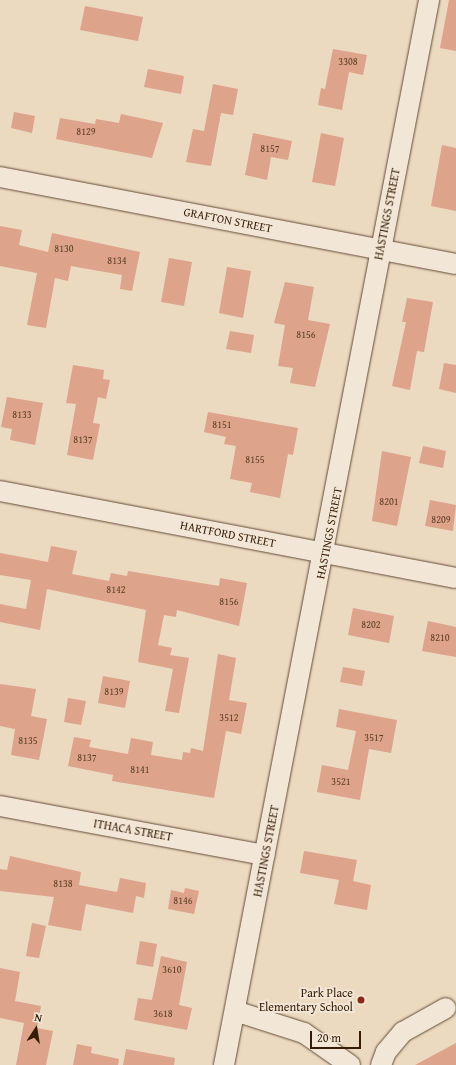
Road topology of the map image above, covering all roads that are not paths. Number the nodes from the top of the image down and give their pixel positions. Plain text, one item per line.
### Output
1 (429, 0) edge
2 (0, 176) edge
3 (380, 248) junction
4 (456, 264) edge
5 (0, 491) edge
6 (325, 552) junction
7 (456, 578) edge
8 (0, 806) edge
9 (265, 855) junction
10 (446, 1008) dead end
11 (235, 1011) junction
12 (224, 1065) edge
13 (350, 1065) edge
14 (381, 1065) edge

1 - 3 street, HASTINGS STREET
2 - 3 street, GRAFTON STREET
3 - 4 street, GRAFTON STREET
3 - 6 street, HASTINGS STREET
5 - 6 street, HARTFORD STREET
6 - 7 street, HARTFORD STREET
6 - 9 street, HASTINGS STREET
8 - 9 street, ITHACA STREET
9 - 11 street, HASTINGS STREET
10 - 14 street
11 - 12 street, HASTINGS STREET
11 - 13 street

